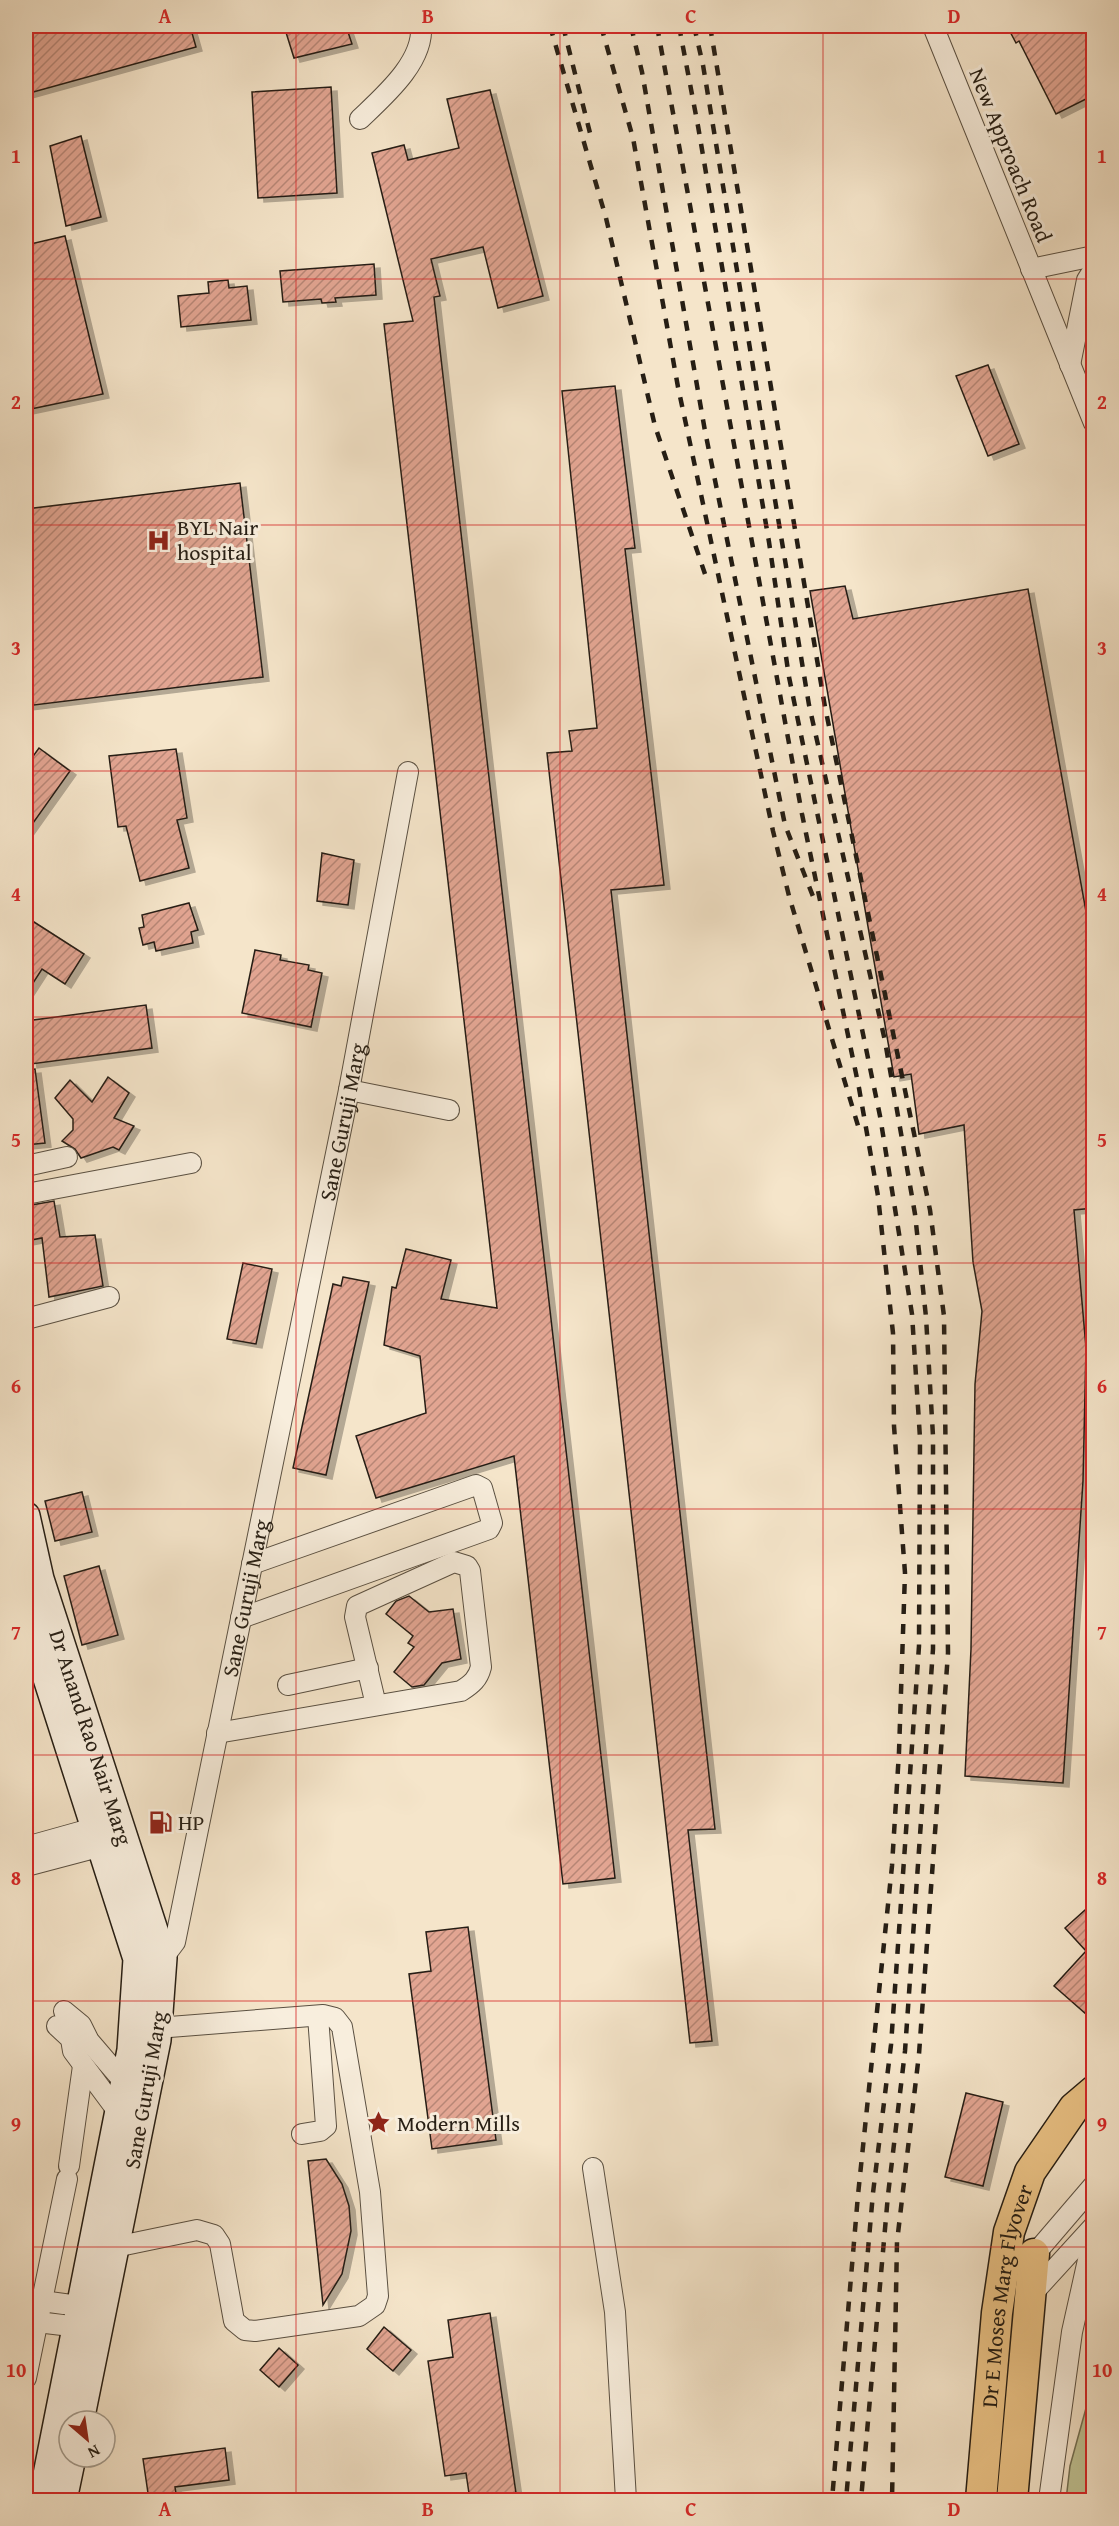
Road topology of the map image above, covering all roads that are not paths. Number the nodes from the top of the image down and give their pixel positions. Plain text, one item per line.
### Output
1 (421, 26) edge
2 (933, 26) edge
3 (360, 119) dead end
4 (1094, 256) edge
5 (1031, 269) junction
6 (1094, 269) edge
7 (1070, 365) junction
8 (1094, 423) edge
9 (408, 772) dead end
10 (349, 1090) junction
11 (449, 1110) dead end
12 (66, 1157) dead end
13 (191, 1163) dead end
14 (26, 1166) edge
15 (26, 1194) edge
16 (109, 1297) dead end
17 (26, 1319) edge
18 (26, 1516) edge
19 (252, 1564) junction
20 (32, 1576) edge
21 (26, 1613) edge
22 (241, 1618) junction
23 (368, 1668) junction
24 (288, 1685) dead end
25 (376, 1705) junction
26 (217, 1733) junction
27 (97, 1837) junction
28 (125, 1839) junction
29 (26, 1847) edge
30 (26, 1866) edge
31 (150, 1958) junction
32 (318, 2016) junction
33 (146, 2029) junction
34 (83, 2066) junction
35 (125, 2083) junction
36 (1084, 2100) edge
37 (119, 2113) junction
38 (302, 2134) dead end
39 (593, 2168) dead end
40 (1094, 2186) edge
41 (1094, 2226) edge
42 (1094, 2233) edge
43 (115, 2247) junction
44 (1034, 2254) junction
45 (42, 2301) junction
46 (999, 2303) junction
47 (1030, 2304) junction
48 (89, 2318) junction
49 (38, 2322) junction
50 (26, 2378) edge
51 (72, 2409) edge
52 (81, 2409) edge
53 (57, 2467) edge
54 (64, 2469) edge
55 (42, 2500) edge
56 (63, 2500) edge
57 (626, 2500) edge
58 (981, 2500) edge
59 (1012, 2500) edge
60 (1049, 2500) edge

1 - 3 street
2 - 5 street, New Approach Road
4 - 5 street
5 - 7 street, New Approach Road
6 - 7 street
7 - 8 street, New Approach Road
9 - 10 street, Sane Guruji Marg
10 - 11 street
10 - 19 street, Sane Guruji Marg
12 - 14 street
13 - 15 street
16 - 17 street
18 - 20 main road, Dr Anand Rao Nair Marg
19 - 22 street, Sane Guruji Marg
19 - 22 street
20 - 28 main road, Dr Anand Rao Nair Marg
21 - 27 main road, Dr Anand Rao Nair Marg
22 - 26 street, Sane Guruji Marg
23 - 24 street
23 - 25 street
23 - 25 street
25 - 26 street
26 - 31 street, Sane Guruji Marg
27 - 28 street
27 - 29 street
27 - 30 street
27 - 31 main road, Dr Anand Rao Nair Marg
28 - 31 main road, Dr Anand Rao Nair Marg
31 - 33 main road, Sane Guruji Marg
32 - 33 street
32 - 38 street
32 - 43 street
33 - 35 main road, Sane Guruji Marg
33 - 43 main road, Sane Guruji Marg
34 - 35 street
34 - 37 street
34 - 45 street
35 - 37 main road, Sane Guruji Marg
36 - 46 main road, Dr E Moses Marg Flyover
37 - 48 main road, Sane Guruji Marg
39 - 57 street
40 - 44 street
41 - 47 street
42 - 60 street
43 - 48 main road, Sane Guruji Marg
44 - 46 street
44 - 47 main road, Dr E Moses Marg Flyover
45 - 48 street
45 - 49 street
46 - 58 main road, Dr E Moses Marg Flyover
47 - 59 main road, Dr E Moses Marg Flyover
48 - 49 street
48 - 51 main road, Sane Guruji Marg
48 - 52 main road, Sane Guruji Marg
49 - 50 street
53 - 55 main road, Sane Guruji Marg
54 - 56 main road, Sane Guruji Marg

